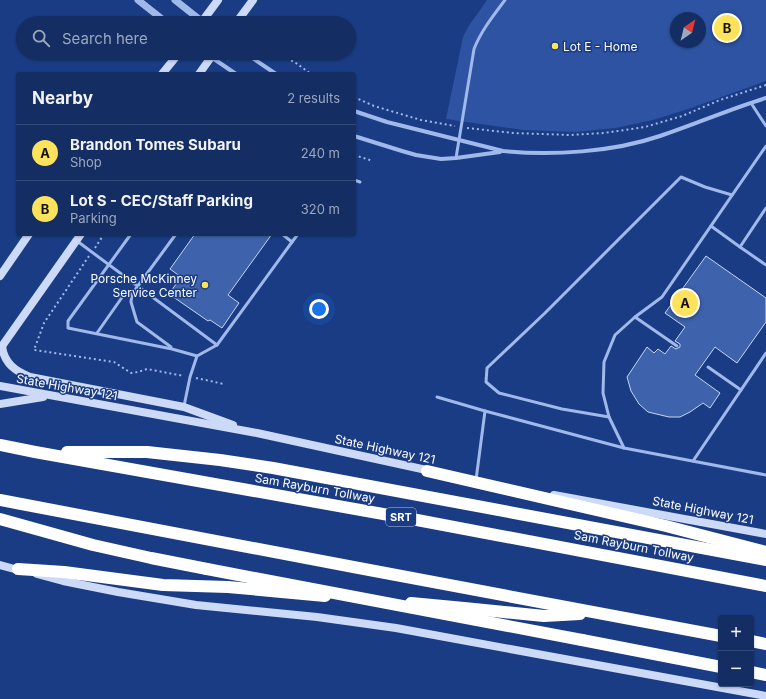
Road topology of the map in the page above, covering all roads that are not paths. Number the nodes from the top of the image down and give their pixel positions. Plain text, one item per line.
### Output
1 (138, 0) edge
2 (175, 0) edge
3 (218, 0) edge
4 (253, 0) edge
5 (505, 0) edge
6 (158, 16) edge
7 (195, 16) edge
8 (207, 16) edge
9 (241, 16) edge
10 (173, 60) edge
11 (207, 60) edge
12 (218, 60) edge
13 (255, 60) edge
14 (164, 72) edge
15 (200, 72) edge
16 (233, 72) edge
17 (273, 72) edge
18 (766, 98) edge
19 (751, 102) junction
20 (356, 112) edge
21 (766, 126) edge
22 (356, 137) edge
23 (459, 140) junction
24 (766, 146) edge
25 (502, 151) junction
26 (456, 158) junction
27 (356, 181) edge
28 (360, 182) dead end
29 (732, 195) junction
30 (766, 208) edge
31 (711, 226) junction
32 (28, 236) edge
33 (130, 236) edge
34 (175, 236) edge
35 (284, 236) edge
36 (296, 236) edge
37 (79, 237) edge
38 (292, 242) junction
39 (740, 247) junction
40 (109, 264) junction
41 (766, 265) edge
42 (0, 276) edge
43 (138, 286) junction
44 (132, 294) junction
45 (635, 317) junction
46 (97, 334) junction
47 (217, 345) junction
48 (677, 346) dead end
49 (1, 348) edge
50 (172, 349) junction
51 (766, 353) edge
52 (197, 356) junction
53 (708, 367) dead end
54 (0, 386) edge
55 (741, 390) junction
56 (49, 396) junction
57 (437, 397) dead end
58 (0, 404) edge
59 (184, 407) junction
60 (485, 411) junction
61 (609, 417) junction
62 (257, 433) junction
63 (0, 445) edge
64 (624, 448) junction
65 (35, 452) junction
66 (693, 461) junction
67 (426, 471) junction
68 (766, 474) edge
69 (476, 480) junction
70 (0, 500) edge
71 (0, 519) edge
72 (766, 534) edge
73 (766, 552) edge
74 (766, 560) edge
75 (0, 565) edge
76 (18, 569) junction
77 (766, 586) edge
78 (597, 612) junction
79 (718, 635) edge
80 (754, 642) edge
81 (766, 644) edge
82 (718, 666) edge
83 (754, 673) edge
84 (766, 675) edge
85 (766, 696) edge

1 - 6 street
2 - 7 street
3 - 8 main road
4 - 9 main road
5 - 23 lane
10 - 14 main road
11 - 15 main road
12 - 16 street
13 - 17 street
18 - 19 street
19 - 21 lane
19 - 25 street
20 - 23 street
22 - 26 street
23 - 25 street
23 - 26 lane
24 - 29 lane
25 - 26 street
27 - 28 lane
29 - 31 lane
29 - 61 lane
30 - 39 lane
31 - 39 lane
31 - 45 lane
32 - 42 main road
33 - 40 lane
34 - 43 lane
35 - 38 lane
36 - 38 lane
37 - 40 lane
37 - 49 main road
38 - 47 lane
39 - 41 lane
40 - 43 lane
40 - 46 lane
43 - 44 lane
43 - 47 lane
44 - 46 lane
44 - 50 lane
45 - 48 lane
45 - 61 lane
46 - 50 lane
47 - 52 lane
49 - 59 main road
50 - 52 lane
51 - 55 lane
52 - 59 lane
53 - 55 lane
54 - 56 main road, State Highway 121
55 - 66 lane
56 - 58 main road
56 - 62 main road, State Highway 121
57 - 60 lane
59 - 62 main road
60 - 64 lane
60 - 69 lane
61 - 64 lane
62 - 67 main road, State Highway 121
63 - 65 highway, Sam Rayburn Tollway / SRT
64 - 66 lane
65 - 74 highway
65 - 77 highway, Sam Rayburn Tollway / SRT
66 - 68 lane
67 - 69 main road, State Highway 121
67 - 73 highway
69 - 72 main road, State Highway 121
70 - 78 highway
71 - 82 highway, bridge
75 - 76 main road
76 - 78 highway
76 - 85 main road
78 - 79 highway
80 - 81 highway
83 - 84 highway

